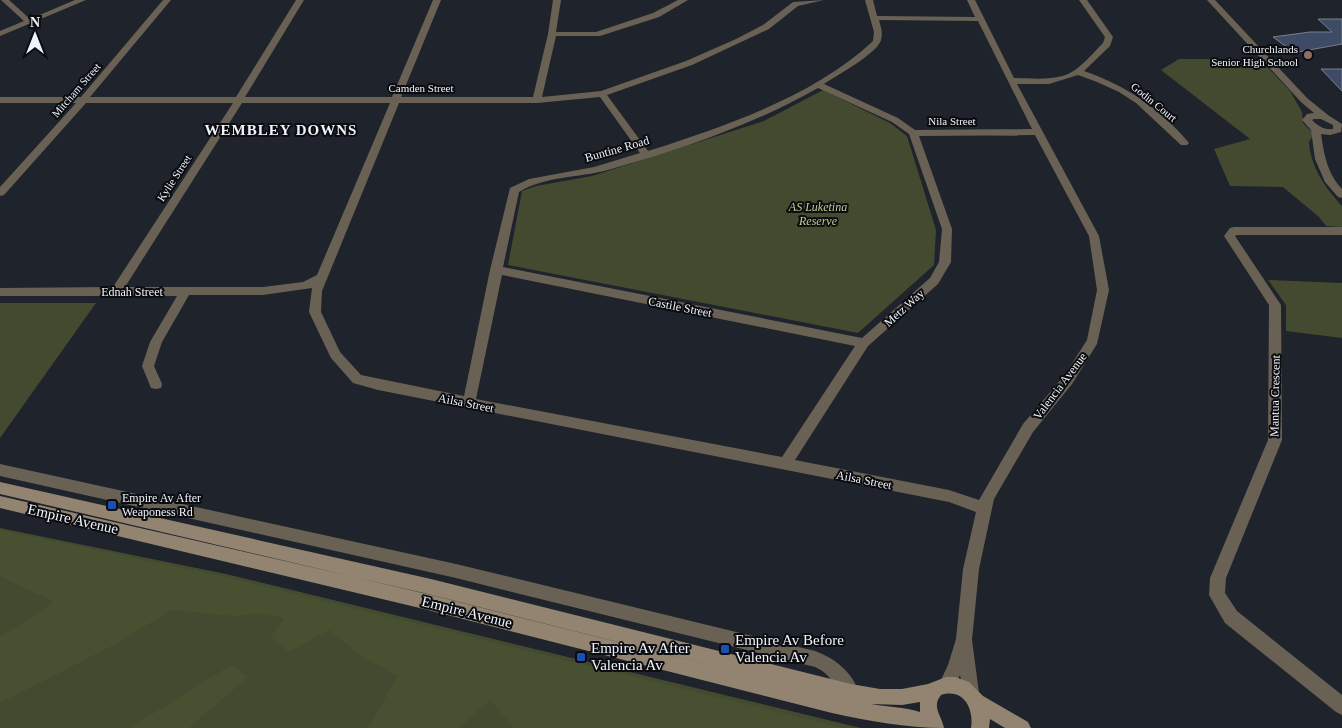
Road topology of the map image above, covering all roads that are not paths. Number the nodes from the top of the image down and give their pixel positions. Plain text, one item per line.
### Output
1 (4, 0) edge
2 (82, 0) edge
3 (168, 0) edge
4 (300, 0) edge
5 (436, 0) edge
6 (556, 0) edge
7 (684, 0) edge
8 (820, 0) edge
9 (869, 0) edge
10 (971, 0) edge
11 (1083, 0) edge
12 (1211, 0) edge
13 (874, 18) junction
14 (980, 18) junction
15 (29, 22) junction
16 (0, 34) edge
17 (552, 34) junction
18 (1078, 72) junction
19 (1011, 81) junction
20 (818, 84) junction
21 (602, 94) junction
22 (0, 100) edge
23 (84, 100) junction
24 (239, 100) junction
25 (394, 100) junction
26 (537, 100) junction
27 (1304, 100) junction
28 (1310, 116) junction
29 (1324, 117) junction
30 (1316, 129) junction
31 (1039, 132) junction
32 (1333, 132) junction
33 (913, 133) junction
34 (1184, 143) dead end
35 (1319, 148) junction
36 (646, 155) junction
37 (0, 193) edge
38 (1342, 196) edge
39 (1342, 231) edge
40 (496, 270) junction
41 (321, 278) junction
42 (264, 291) junction
43 (0, 292) edge
44 (116, 292) junction
45 (185, 292) junction
46 (315, 300) junction
47 (864, 343) junction
48 (156, 384) dead end
49 (469, 403) junction
50 (785, 464) junction
51 (0, 470) edge
52 (0, 488) edge
53 (0, 502) edge
54 (983, 508) junction
55 (439, 567) junction
56 (428, 594) junction
57 (964, 639) junction
58 (940, 688) junction
59 (850, 692) junction
60 (974, 698) junction
61 (1342, 706) edge
62 (935, 726) edge
63 (980, 728) edge
64 (1022, 728) edge

1 - 15 street
2 - 15 street
3 - 23 street, Mitcham Street
4 - 24 street, Kylie Street
5 - 25 street, Ailsa Street
6 - 17 street
7 - 17 street
8 - 21 street, Camden Street
9 - 13 street, Buntine Road
10 - 14 street, Valencia Avenue
11 - 18 street
12 - 27 street
13 - 14 street
13 - 20 street, Buntine Road
14 - 19 street, Valencia Avenue
15 - 16 street
17 - 26 street
18 - 19 street
18 - 34 street, Godin Court
19 - 31 street, Valencia Avenue
20 - 33 street, Nila Street
20 - 36 street, Buntine Road
21 - 26 street, Camden Street
21 - 36 street
22 - 23 street, Camden Street
23 - 24 street, Camden Street
23 - 37 street, Mitcham Street
24 - 25 street, Camden Street
24 - 44 street, Kylie Street
25 - 26 street, Camden Street
25 - 41 street, Ailsa Street
27 - 28 street
27 - 29 street
28 - 29 street
28 - 30 street
29 - 32 street
30 - 32 street
30 - 35 street
31 - 33 street, Nila Street
31 - 54 street, Valencia Avenue
32 - 35 street
33 - 47 street, Metz Way
35 - 38 street
36 - 40 street, Buntine Road
39 - 61 street, Mantua Crescent
40 - 47 street, Castile Street
40 - 49 street, Buntine Road
41 - 42 street, Ednah Street
41 - 46 street, Ailsa Street
42 - 45 street, Ednah Street
42 - 46 street, Ednah Street
43 - 44 street, Ednah Street
44 - 45 street, Ednah Street
45 - 48 street
46 - 49 street, Ailsa Street
47 - 50 street, Metz Way
49 - 50 street, Ailsa Street
50 - 54 street, Ailsa Street
51 - 55 street
52 - 56 main road, Empire Avenue
53 - 56 main road, Empire Avenue
54 - 57 street, Valencia Avenue
55 - 56 street
55 - 59 street
56 - 59 main road, Empire Avenue
56 - 62 main road, Empire Avenue
57 - 58 street, Valencia Avenue
57 - 60 street, Valencia Avenue
58 - 59 main road, Empire Avenue
58 - 60 main road
58 - 62 main road
60 - 63 main road
60 - 64 main road

